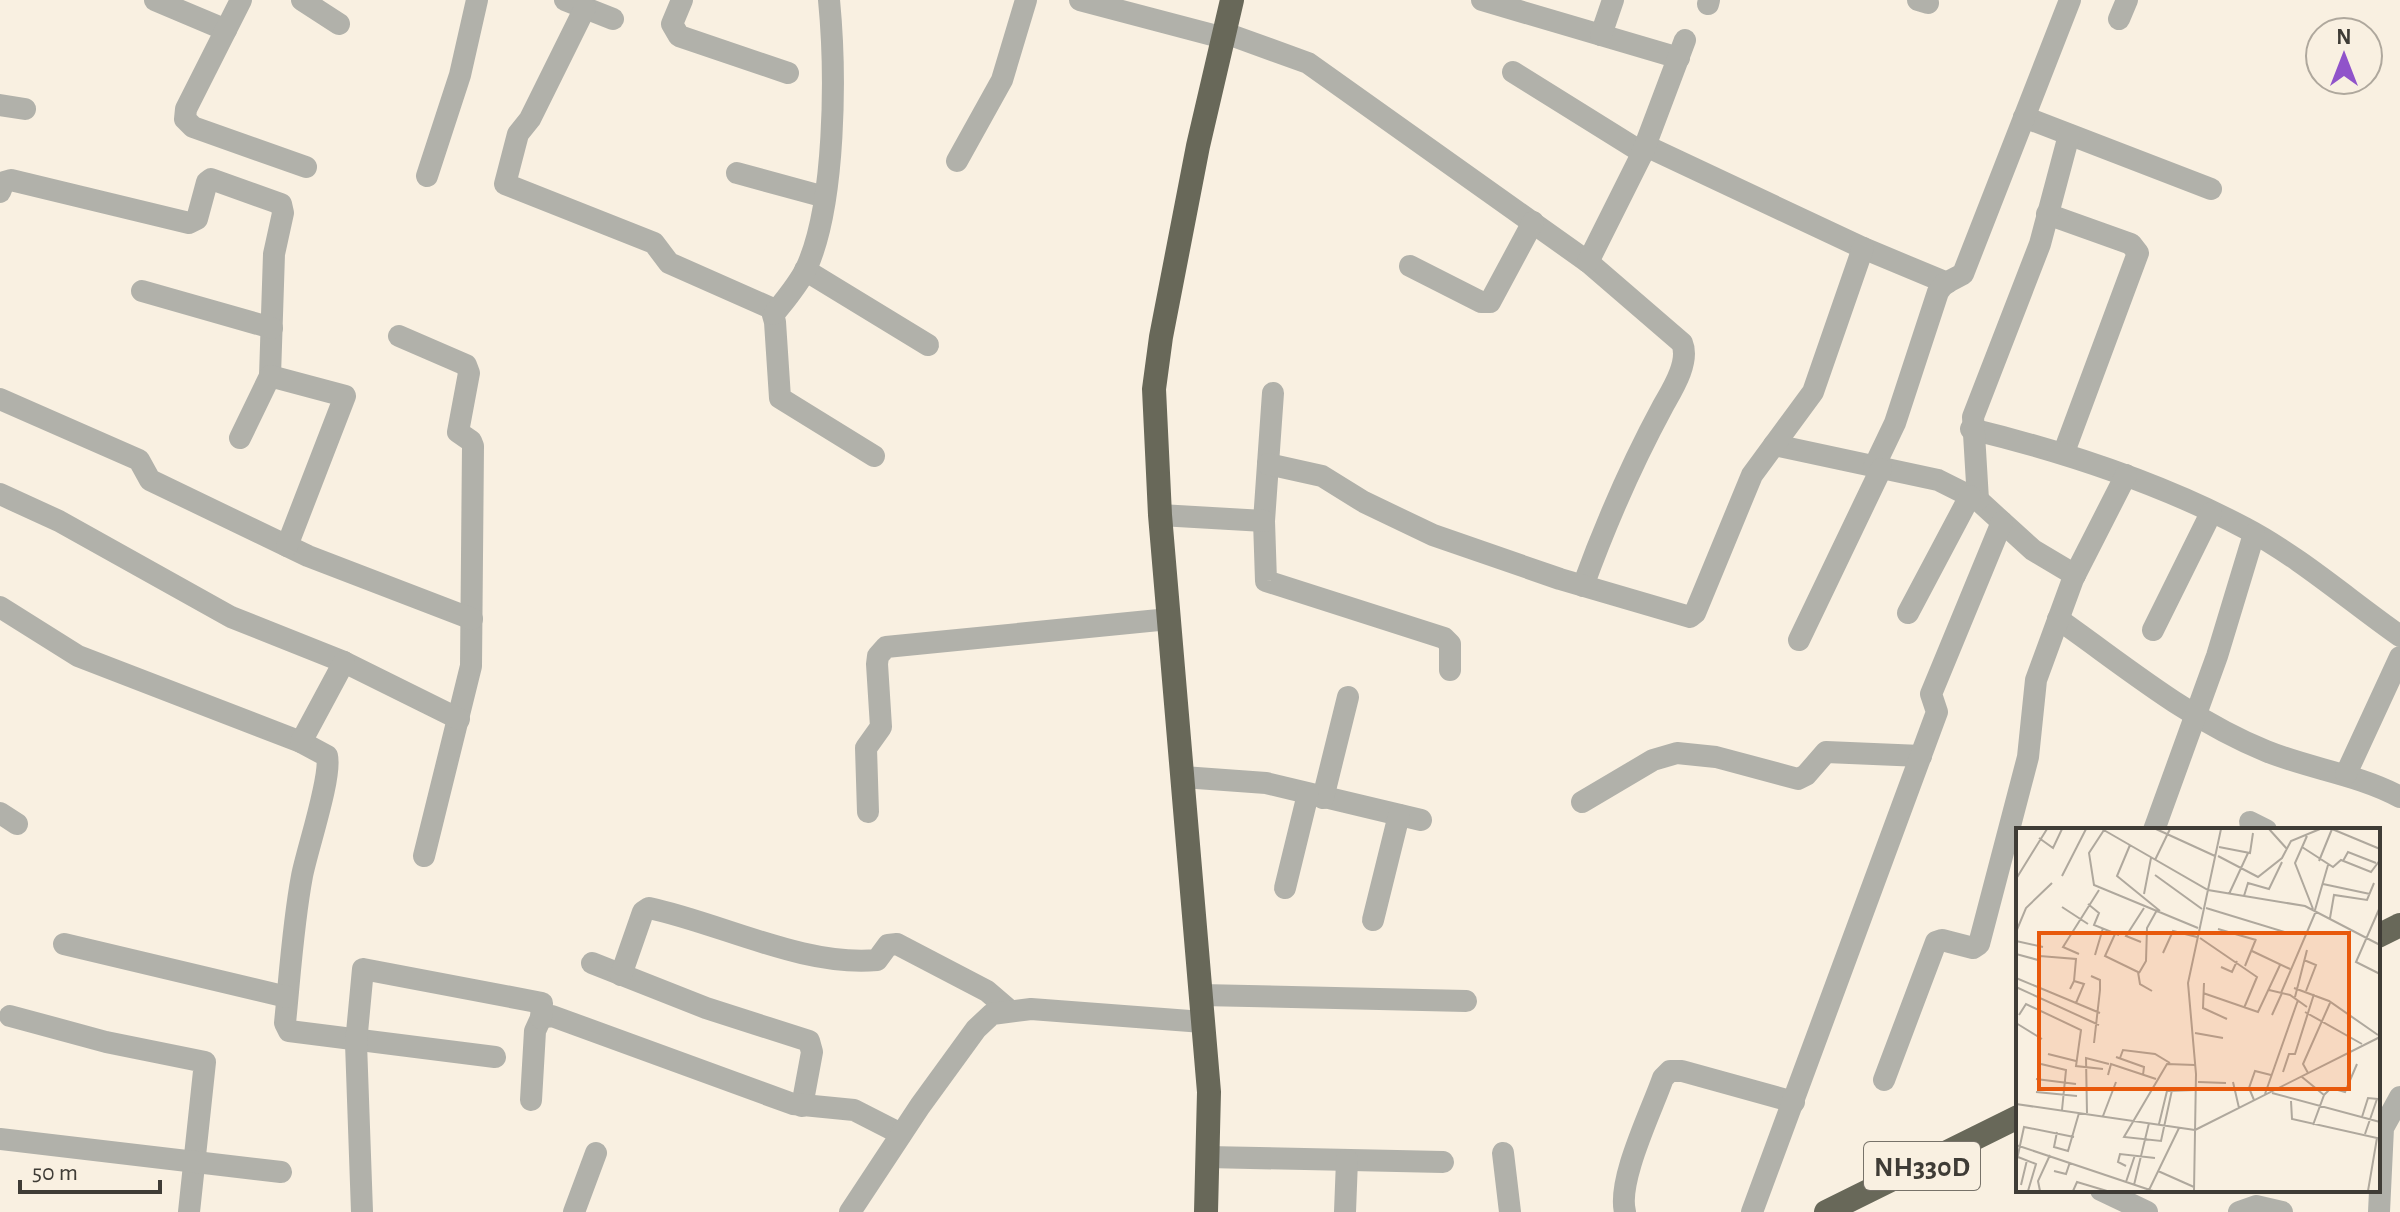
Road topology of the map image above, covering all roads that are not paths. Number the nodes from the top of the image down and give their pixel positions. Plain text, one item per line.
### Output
1 (155, 0) edge
2 (241, 0) edge
3 (302, 0) edge
4 (477, 0) edge
5 (682, 0) edge
6 (829, 0) edge
7 (1026, 0) edge
8 (1080, 0) edge
9 (1232, 0) edge
10 (1482, 0) edge
11 (1613, 0) edge
12 (2070, 0) edge
13 (575, 4) edge
14 (613, 19) dead end
15 (339, 24) dead end
16 (226, 30) junction
17 (1601, 35) junction
18 (1225, 36) junction
19 (1513, 72) dead end
20 (788, 73) dead end
21 (0, 105) edge
22 (25, 109) dead end
23 (2024, 117) junction
24 (2069, 135) junction
25 (1644, 150) junction
26 (957, 161) dead end
27 (306, 167) dead end
28 (737, 173) dead end
29 (427, 176) dead end
30 (2211, 189) dead end
31 (0, 192) edge
32 (825, 197) junction
33 (2047, 214) junction
34 (1533, 222) junction
35 (1863, 248) junction
36 (1588, 262) junction
37 (1410, 266) dead end
38 (805, 270) junction
39 (1947, 283) junction
40 (142, 291) dead end
41 (774, 314) junction
42 (272, 328) junction
43 (399, 336) dead end
44 (928, 345) dead end
45 (270, 376) junction
46 (1273, 393) dead end
47 (0, 399) edge
48 (1971, 429) junction
49 (240, 438) dead end
50 (1774, 445) junction
51 (2064, 452) junction
52 (874, 456) dead end
53 (1268, 464) junction
54 (1878, 468) junction
55 (2126, 475) junction
56 (0, 494) edge
57 (1974, 498) junction
58 (2211, 513) junction
59 (1160, 515) junction
60 (1264, 521) junction
61 (2002, 522) junction
62 (2254, 534) junction
63 (287, 546) junction
64 (2075, 575) junction
65 (1583, 586) junction
66 (0, 607) edge
67 (1908, 613) dead end
68 (472, 619) junction
69 (1169, 619) junction
70 (2058, 619) junction
71 (2153, 630) dead end
72 (2400, 636) edge
73 (1799, 640) dead end
74 (2400, 657) edge
75 (344, 662) junction
76 (1450, 670) dead end
77 (1348, 697) dead end
78 (2196, 716) junction
79 (459, 719) junction
80 (301, 742) junction
81 (1921, 756) junction
82 (2346, 774) junction
83 (1183, 777) junction
84 (1315, 796) junction
85 (2400, 797) edge
86 (1582, 802) dead end
87 (868, 812) dead end
88 (1399, 815) junction
89 (1421, 820) dead end
90 (2155, 828) edge
91 (424, 856) dead end
92 (1285, 888) dead end
93 (1373, 920) dead end
94 (64, 944) dead end
95 (592, 963) dead end
96 (621, 975) junction
97 (1201, 995) junction
98 (287, 997) junction
99 (1466, 1001) dead end
100 (1008, 1009) junction
101 (10, 1016) dead end
102 (541, 1018) junction
103 (1203, 1022) junction
104 (356, 1043) junction
105 (495, 1057) dead end
106 (1884, 1080) dead end
107 (2400, 1097) edge
108 (531, 1100) dead end
109 (1794, 1102) junction
110 (802, 1106) junction
111 (2016, 1118) edge
112 (2380, 1126) edge
113 (901, 1134) junction
114 (0, 1139) edge
115 (596, 1153) dead end
116 (1503, 1153) dead end
117 (1207, 1157) junction
118 (1347, 1160) junction
119 (1443, 1162) dead end
120 (193, 1164) junction
121 (281, 1172) dead end
122 (2105, 1192) edge
123 (2379, 1192) edge
124 (189, 1212) edge
125 (362, 1212) edge
126 (574, 1212) edge
127 (850, 1212) edge
128 (1206, 1212) edge
129 (1345, 1212) edge
130 (1510, 1212) edge
131 (1625, 1212) edge
132 (1752, 1212) edge
133 (1826, 1212) edge
134 (2147, 1212) edge
135 (2239, 1212) edge
136 (2282, 1212) edge
137 (2379, 1212) edge

1 - 16 street
2 - 16 street
3 - 15 street
4 - 29 street
5 - 20 street
6 - 32 street
7 - 26 street
8 - 18 street
9 - 18 highway
10 - 17 street
11 - 17 street
12 - 23 street
13 - 14 street
13 - 41 street
16 - 27 street
17 - 25 street
18 - 34 street
18 - 59 highway
19 - 25 street
21 - 22 street
23 - 24 street
23 - 39 street
24 - 30 street
24 - 33 street
25 - 35 street
25 - 36 street
28 - 32 street
31 - 42 street
32 - 38 street
33 - 48 street
33 - 51 street
34 - 36 street
34 - 37 street
35 - 39 street
35 - 50 street
36 - 65 street
38 - 41 street
38 - 44 street
39 - 54 street
40 - 42 street
41 - 52 street
42 - 45 street
43 - 68 street
45 - 49 street
45 - 63 street
46 - 53 street
47 - 63 street
48 - 51 street
48 - 57 street
50 - 54 street
50 - 65 street
51 - 55 street
53 - 60 street
53 - 65 street
54 - 57 street
54 - 73 street
55 - 58 street
55 - 64 street
56 - 75 street
57 - 61 street
57 - 67 street
58 - 62 street
58 - 71 street
59 - 60 street
59 - 69 highway
60 - 76 street
61 - 64 street
61 - 81 street
62 - 72 street
62 - 78 street
63 - 68 street
64 - 70 street
66 - 80 street
68 - 79 street
69 - 83 highway
69 - 87 street
70 - 78 street
70 - 106 street
74 - 82 street
75 - 79 street
75 - 80 street
77 - 84 street
78 - 82 street
78 - 90 street
79 - 91 street
80 - 98 street
81 - 86 street
81 - 109 street
82 - 85 street
83 - 84 street
83 - 97 highway
84 - 88 street
84 - 92 street
88 - 89 street
88 - 93 street
94 - 98 street
95 - 96 street
96 - 100 street
96 - 110 street
97 - 99 street
97 - 103 highway
98 - 104 street
100 - 103 street
100 - 113 street
101 - 120 street
102 - 104 street
102 - 108 street
102 - 110 street
103 - 117 highway
104 - 105 street
104 - 125 street
107 - 112 street
109 - 131 street
109 - 132 street
110 - 113 street
111 - 133 highway, NH330D
113 - 127 street
114 - 120 street
115 - 126 street
116 - 130 street
117 - 118 street
117 - 128 highway
118 - 119 street
118 - 129 street
120 - 121 street
120 - 124 street
122 - 134 street
123 - 137 street
135 - 136 street

